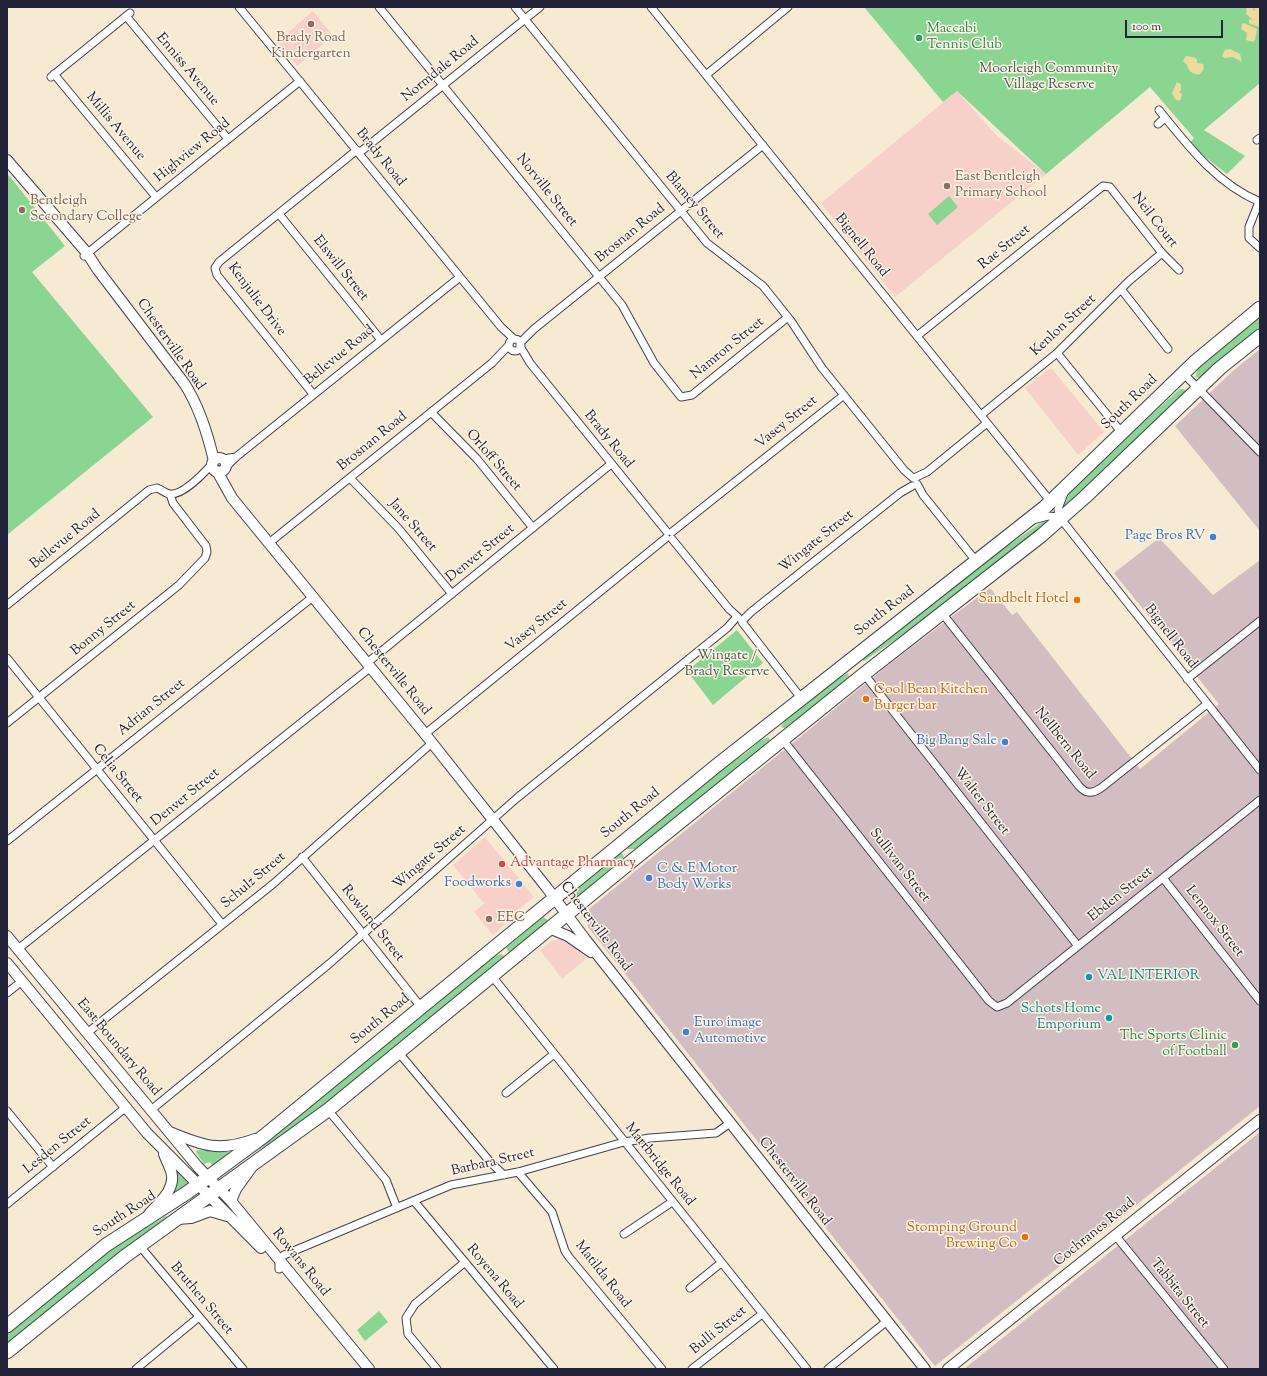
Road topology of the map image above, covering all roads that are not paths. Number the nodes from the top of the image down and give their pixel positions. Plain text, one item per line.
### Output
1 (239, 7) edge
2 (379, 7) edge
3 (516, 7) edge
4 (540, 7) edge
5 (651, 7) edge
6 (788, 7) edge
7 (128, 15) joint
8 (525, 19) junction
9 (706, 75) junction
10 (300, 81) junction
11 (444, 85) junction
12 (1159, 110) dead end
13 (1166, 118) junction
14 (1158, 124) dead end
15 (228, 139) junction
16 (763, 145) junction
17 (358, 152) junction
18 (7, 160) edge
19 (1110, 187) joint
20 (156, 197) junction
21 (1260, 202) edge
22 (680, 211) junction
23 (279, 214) junction
24 (1260, 248) edge
25 (1162, 254) junction
26 (85, 255) junction
27 (1179, 270) dead end
28 (598, 276) junction
29 (460, 277) junction
30 (1120, 289) junction
31 (1260, 308) edge
32 (788, 317) junction
33 (917, 336) junction
34 (1260, 336) edge
35 (381, 340) junction
36 (515, 344) junction
37 (1168, 349) dead end
38 (1057, 353) junction
39 (1183, 373) junction
40 (1198, 388) junction
41 (313, 394) junction
42 (844, 394) junction
43 (684, 398) joint
44 (431, 412) junction
45 (981, 415) junction
46 (987, 423) junction
47 (1122, 433) junction
48 (1260, 452) edge
49 (612, 464) junction
50 (219, 465) junction
51 (350, 478) junction
52 (913, 482) junction
53 (1065, 489) junction
54 (170, 494) junction
55 (1051, 502) junction
56 (1060, 518) junction
57 (1027, 522) junction
58 (533, 528) junction
59 (669, 535) junction
60 (269, 543) junction
61 (976, 561) junction
62 (452, 594) junction
63 (314, 596) junction
64 (7, 605) edge
65 (942, 613) junction
66 (738, 620) junction
67 (1260, 621) edge
68 (7, 658) edge
69 (852, 658) junction
70 (369, 665) junction
71 (864, 674) junction
72 (1187, 679) junction
73 (38, 698) junction
74 (801, 698) junction
75 (1207, 704) junction
76 (7, 723) edge
77 (769, 723) junction
78 (425, 734) junction
79 (783, 740) junction
80 (432, 743) junction
81 (96, 770) junction
82 (1260, 770) edge
83 (1260, 800) edge
84 (493, 819) junction
85 (154, 840) junction
86 (7, 841) edge
87 (620, 844) junction
88 (302, 857) junction
89 (633, 860) junction
90 (1163, 878) junction
91 (554, 897) junction
92 (567, 915) junction
93 (222, 924) junction
94 (551, 929) junction
95 (363, 934) junction
96 (7, 936) edge
97 (498, 944) junction
98 (1078, 946) junction
99 (18, 949) junction
100 (600, 958) junction
101 (512, 960) junction
102 (7, 963) edge
103 (492, 976) junction
104 (22, 981) junction
105 (50, 988) junction
106 (7, 993) edge
107 (36, 999) junction
108 (1260, 1001) edge
109 (421, 1007) junction
110 (997, 1007) joint
111 (87, 1033) junction
112 (399, 1053) junction
113 (554, 1054) junction
114 (506, 1093) dead end
115 (125, 1108) junction
116 (151, 1110) junction
117 (328, 1110) junction
118 (7, 1111) edge
119 (1260, 1120) edge
120 (730, 1123) junction
121 (169, 1132) junction
122 (264, 1136) junction
123 (624, 1142) junction
124 (162, 1149) junction
125 (491, 1163) junction
126 (255, 1164) junction
127 (53, 1167) junction
128 (518, 1172) junction
129 (504, 1175) junction
130 (480, 1180) junction
131 (203, 1181) junction
132 (214, 1192) junction
133 (231, 1201) junction
134 (414, 1201) junction
135 (672, 1202) junction
136 (7, 1204) edge
137 (396, 1208) junction
138 (229, 1216) junction
139 (177, 1219) junction
140 (144, 1221) junction
141 (624, 1234) dead end
142 (1115, 1235) junction
143 (139, 1245) junction
144 (465, 1262) junction
145 (721, 1263) junction
146 (279, 1264) junction
147 (690, 1288) dead end
148 (762, 1314) junction
149 (199, 1317) junction
150 (887, 1321) junction
151 (327, 1322) junction
152 (7, 1326) edge
153 (7, 1352) edge
154 (136, 1369) edge
155 (243, 1369) edge
156 (362, 1369) edge
157 (369, 1369) edge
158 (437, 1369) edge
159 (554, 1369) edge
160 (662, 1369) edge
161 (692, 1369) edge
162 (807, 1369) edge
163 (828, 1369) edge
164 (925, 1369) edge
165 (948, 1369) edge
166 (1224, 1369) edge

1 - 10 street, Brady Road
2 - 11 street, Norville Street
3 - 8 street, Blamey Street
4 - 8 street, Normdale Road
5 - 9 street, Bignell Road
6 - 9 street
7 - 15 street, Enniss Avenue
7 - 20 street, Millis Avenue
8 - 11 street, Normdale Road
8 - 22 street, Blamey Street
9 - 16 street, Bignell Road
10 - 15 street, Highview Road
10 - 17 street, Brady Road
11 - 17 street, Normdale Road
11 - 28 street, Norville Street
12 - 13 street
13 - 14 street
13 - 21 street
15 - 20 street, Highview Road
16 - 22 street, Brosnan Road
16 - 33 street, Bignell Road
17 - 23 street, Normdale Road
17 - 29 street, Brady Road
18 - 26 street, Chesterville Road
19 - 25 street, Neil Court
19 - 33 street, Rae Street
20 - 26 street, Highview Road
21 - 24 street
22 - 28 street, Brosnan Road
22 - 32 street, Blamey Street
23 - 35 street, Elswill Street
23 - 41 street, Kenjulie Drive
25 - 27 street, Neil Court
25 - 30 street, Kenlon Street
26 - 50 street, Chesterville Road
28 - 36 street, Brosnan Road
28 - 43 street, Norville Street
29 - 35 street, Bellevue Road
29 - 36 street, Brady Road
30 - 37 street
30 - 38 street, Kenlon Street
31 - 39 highway, South Road
32 - 42 street, Blamey Street
32 - 43 street, Namron Street
33 - 45 street, Bignell Road
34 - 40 highway
35 - 41 street, Bellevue Road
36 - 44 street, Brosnan Road
36 - 49 street, Brady Road
38 - 45 street, Kenlon Street
38 - 47 street
39 - 40 street
39 - 47 highway, South Road
40 - 48 street
40 - 56 highway
41 - 50 street, Bellevue Road
42 - 52 street, Blamey Street
42 - 59 street, Vasey Street
44 - 51 street, Brosnan Road
44 - 58 street, Orloff Street
45 - 46 street, Bignell Road
46 - 52 street, Wingate Street
46 - 55 street, Bignell Road
47 - 53 highway, South Road
49 - 58 street, Denver Street
49 - 59 street, Brady Road
50 - 54 street
50 - 60 street, Chesterville Road
51 - 60 street, Brosnan Road
51 - 62 street, Jane Street
52 - 61 street, Blamey Street
52 - 66 street, Wingate Street
53 - 55 highway, South Road
53 - 56 street
54 - 64 street, Bellevue Road
54 - 73 street, Bonny Street
55 - 57 highway, South Road
56 - 57 street
56 - 65 highway
56 - 72 street, Bignell Road
57 - 61 highway, South Road
58 - 62 street, Denver Street
59 - 66 street, Brady Road
59 - 78 street, Vasey Street
60 - 63 street, Chesterville Road
61 - 69 highway, South Road
62 - 70 street, Denver Street
63 - 70 street, Chesterville Road
63 - 81 street, Adrian Street
65 - 71 highway
65 - 75 street, Nellbern Road
66 - 74 street, Brady Road
66 - 84 street, Wingate Street
67 - 72 street
68 - 73 street, Celia Street
69 - 71 highway
69 - 74 highway, South Road
70 - 78 street, Chesterville Road
70 - 85 street, Denver Street
71 - 79 highway
71 - 98 street, Walter Street
72 - 75 street, Bignell Road
73 - 76 street, Bonny Street
73 - 81 street, Celia Street
74 - 77 highway, South Road
75 - 82 street, Bignell Road
77 - 79 highway
77 - 87 highway, South Road
78 - 80 street, Chesterville Road
79 - 89 highway
79 - 110 street, Sullivan Street
80 - 84 street, Chesterville Road
80 - 88 street, Schulz Street
81 - 85 street, Celia Street
81 - 86 street, Adrian Street
83 - 90 street, Ebden Street
84 - 91 street, Chesterville Road
84 - 95 street, Wingate Street
85 - 93 street, Celia Street
85 - 99 street, Denver Street
87 - 89 highway
87 - 91 highway, South Road
88 - 93 street, Schulz Street
88 - 95 street, Rowland Street
89 - 92 highway
90 - 98 street, Ebden Street
90 - 108 street, Lennox Street
91 - 92 street, Chesterville Road
91 - 97 highway, South Road
92 - 94 highway
92 - 100 street, Chesterville Road
93 - 111 street, Schulz Street
94 - 100 street
94 - 101 highway
95 - 109 street, Rowland Street
95 - 116 street, Wingate Street
96 - 99 street, East Boundary Road
97 - 101 highway
97 - 109 highway, South Road
98 - 110 street, Ebden Street
99 - 105 street, East Boundary Road
100 - 120 street, Chesterville Road
101 - 103 highway
102 - 104 street
103 - 112 highway
103 - 113 street, Marrbridge Road
104 - 106 street
104 - 107 street
105 - 107 street
105 - 111 street, East Boundary Road
107 - 115 street
109 - 122 highway, South Road
111 - 116 street, East Boundary Road
112 - 117 highway
112 - 125 street
113 - 114 street
113 - 123 street, Marrbridge Road
115 - 124 street
115 - 127 street, Lesden Street
116 - 121 street, East Boundary Road
117 - 126 highway
117 - 137 street
118 - 127 street
119 - 142 street, Cochranes Road
120 - 123 street, Barbara Street
120 - 150 street, Chesterville Road
121 - 122 street
121 - 131 street, East Boundary Road
122 - 131 highway, South Road
123 - 128 street, Barbara Street
123 - 135 street, Marrbridge Road
124 - 131 street
124 - 140 street
125 - 129 street
125 - 130 street
126 - 132 highway
126 - 133 street
127 - 136 street, Lesden Street
128 - 129 street, Barbara Street
128 - 160 street, Matilda Road
129 - 130 street, Barbara Street
130 - 134 street, Barbara Street
131 - 132 street, Rowans Road
131 - 140 highway, South Road
132 - 133 street, Rowans Road
132 - 138 street, Rowans Road
132 - 139 highway
133 - 146 street, Rowans Road
134 - 137 street, Barbara Street
134 - 144 street, Royena Road
135 - 141 street
135 - 145 street, Marrbridge Road
137 - 146 street, Barbara Street
138 - 139 street
138 - 146 street, Rowans Road
139 - 143 highway
140 - 152 highway, South Road
142 - 165 street, Cochranes Road
142 - 166 street, Tabbita Street
143 - 149 street, Bruthen Street
143 - 153 highway
144 - 158 street
144 - 159 street, Royena Road
145 - 147 street
145 - 148 street, Marrbridge Road
146 - 151 street, Rowans Road
148 - 161 street, Bulli Street
148 - 162 street, Marrbridge Road
149 - 154 street
149 - 155 street, Bruthen Street
150 - 163 street
150 - 164 street, Chesterville Road
151 - 156 street, Rowans Road
151 - 157 street, Rowans Road

